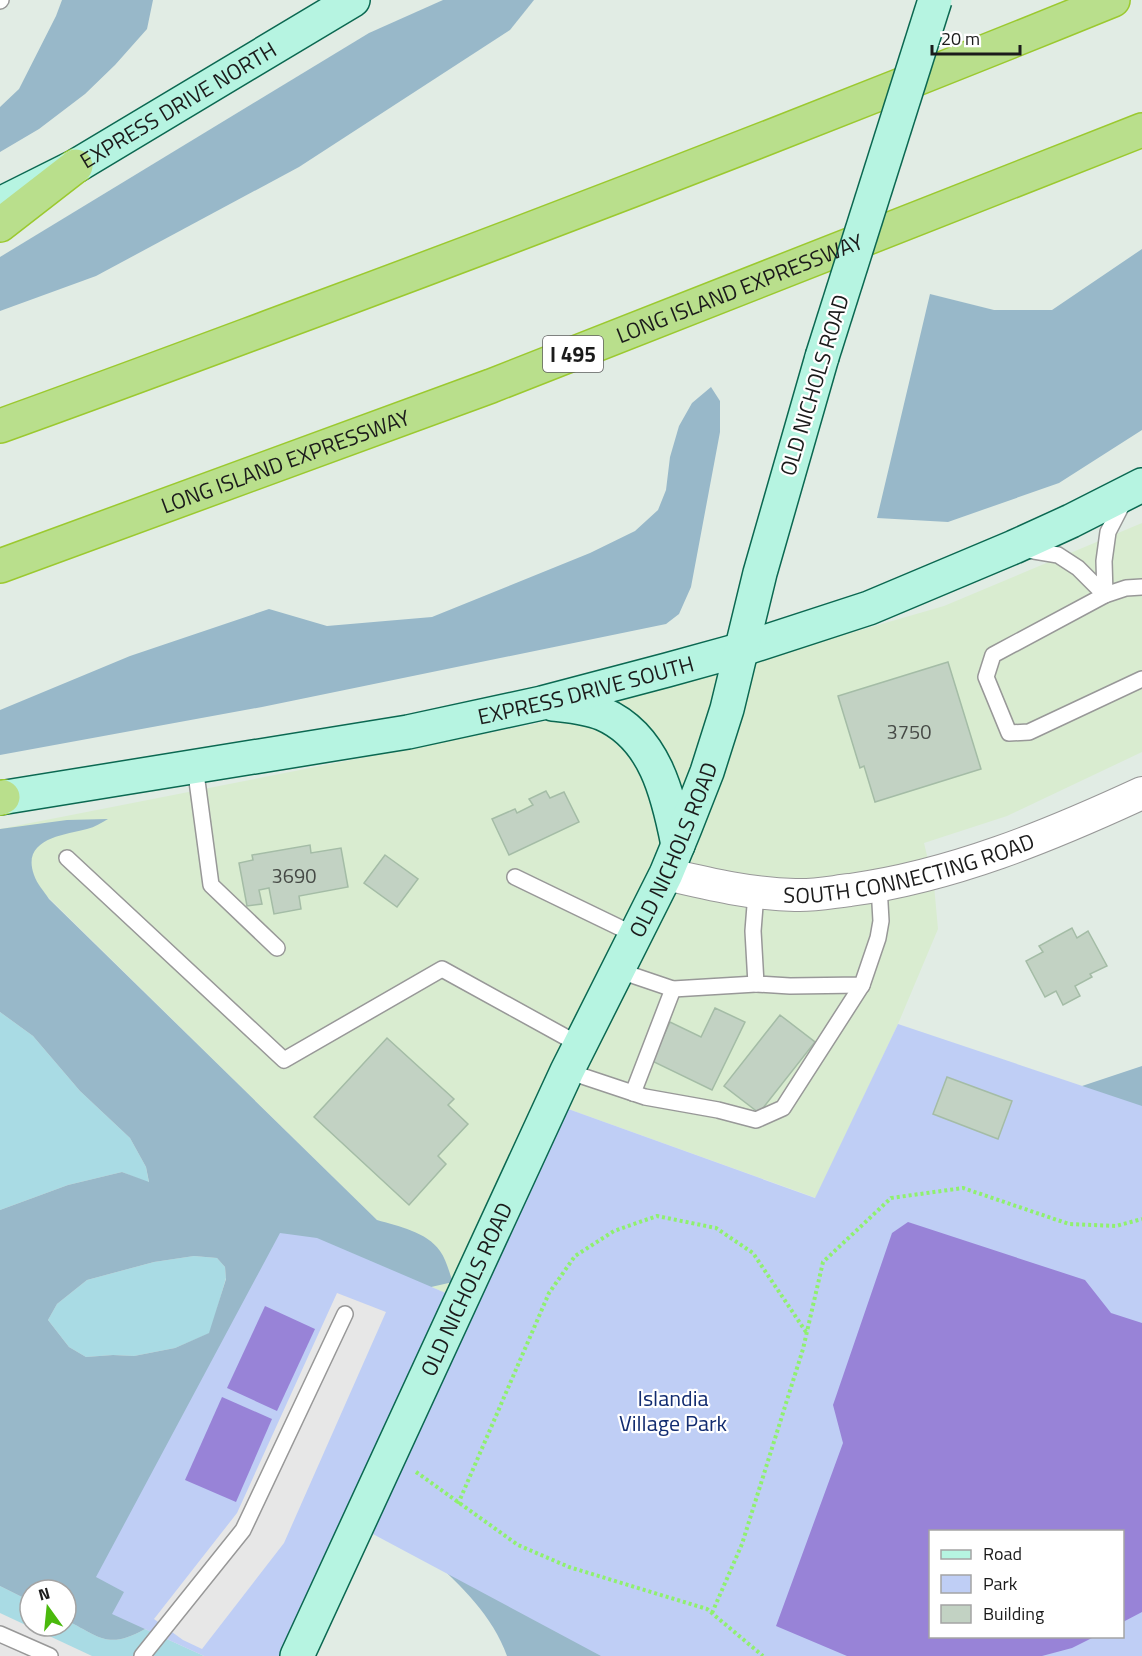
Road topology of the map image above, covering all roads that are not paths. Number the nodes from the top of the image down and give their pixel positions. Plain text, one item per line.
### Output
1 (353, 0) edge
2 (935, 0) edge
3 (1113, 0) edge
4 (1142, 130) edge
5 (76, 166) junction
6 (0, 204) edge
7 (0, 225) edge
8 (0, 426) edge
9 (1135, 489) edge
10 (1014, 547) junction
11 (0, 566) edge
12 (1142, 586) edge
13 (1105, 595) junction
14 (743, 649) junction
15 (1142, 679) edge
16 (542, 703) junction
17 (195, 766) junction
18 (1142, 793) edge
19 (1, 798) edge
20 (67, 858) dead end
21 (672, 859) junction
22 (515, 877) dead end
23 (879, 886) junction
24 (756, 893) junction
25 (635, 935) junction
26 (278, 948) dead end
27 (617, 970) junction
28 (756, 984) junction
29 (862, 985) junction
30 (673, 988) junction
31 (574, 1058) junction
32 (633, 1093) junction
33 (345, 1314) dead end
34 (0, 1634) edge
35 (50, 1656) edge
36 (142, 1656) edge
37 (297, 1656) edge

1 - 5 main road, EXPRESS DRIVE NORTH
2 - 14 main road, OLD NICHOLS ROAD, bridge
3 - 8 highway
4 - 11 highway, LONG ISLAND EXPRESSWAY / I 495
5 - 6 main road, EXPRESS DRIVE NORTH
5 - 7 highway
9 - 10 main road, EXPRESS DRIVE SOUTH
9 - 13 lane
10 - 13 lane
10 - 14 main road, EXPRESS DRIVE SOUTH
12 - 13 lane
13 - 15 lane
14 - 16 main road, EXPRESS DRIVE SOUTH
14 - 21 main road, OLD NICHOLS ROAD
16 - 17 main road, EXPRESS DRIVE SOUTH
16 - 21 main road
17 - 19 main road, EXPRESS DRIVE SOUTH
17 - 26 lane
18 - 23 street, SOUTH CONNECTING ROAD
20 - 31 lane
21 - 24 street, SOUTH CONNECTING ROAD
21 - 25 main road, OLD NICHOLS ROAD
22 - 25 lane
23 - 24 street, SOUTH CONNECTING ROAD
23 - 29 lane
24 - 28 lane
25 - 27 main road, OLD NICHOLS ROAD
27 - 30 lane
27 - 31 main road, OLD NICHOLS ROAD
28 - 29 lane
28 - 30 lane
29 - 32 lane
30 - 32 lane
31 - 32 lane
31 - 37 main road, OLD NICHOLS ROAD
33 - 36 lane
34 - 35 lane

